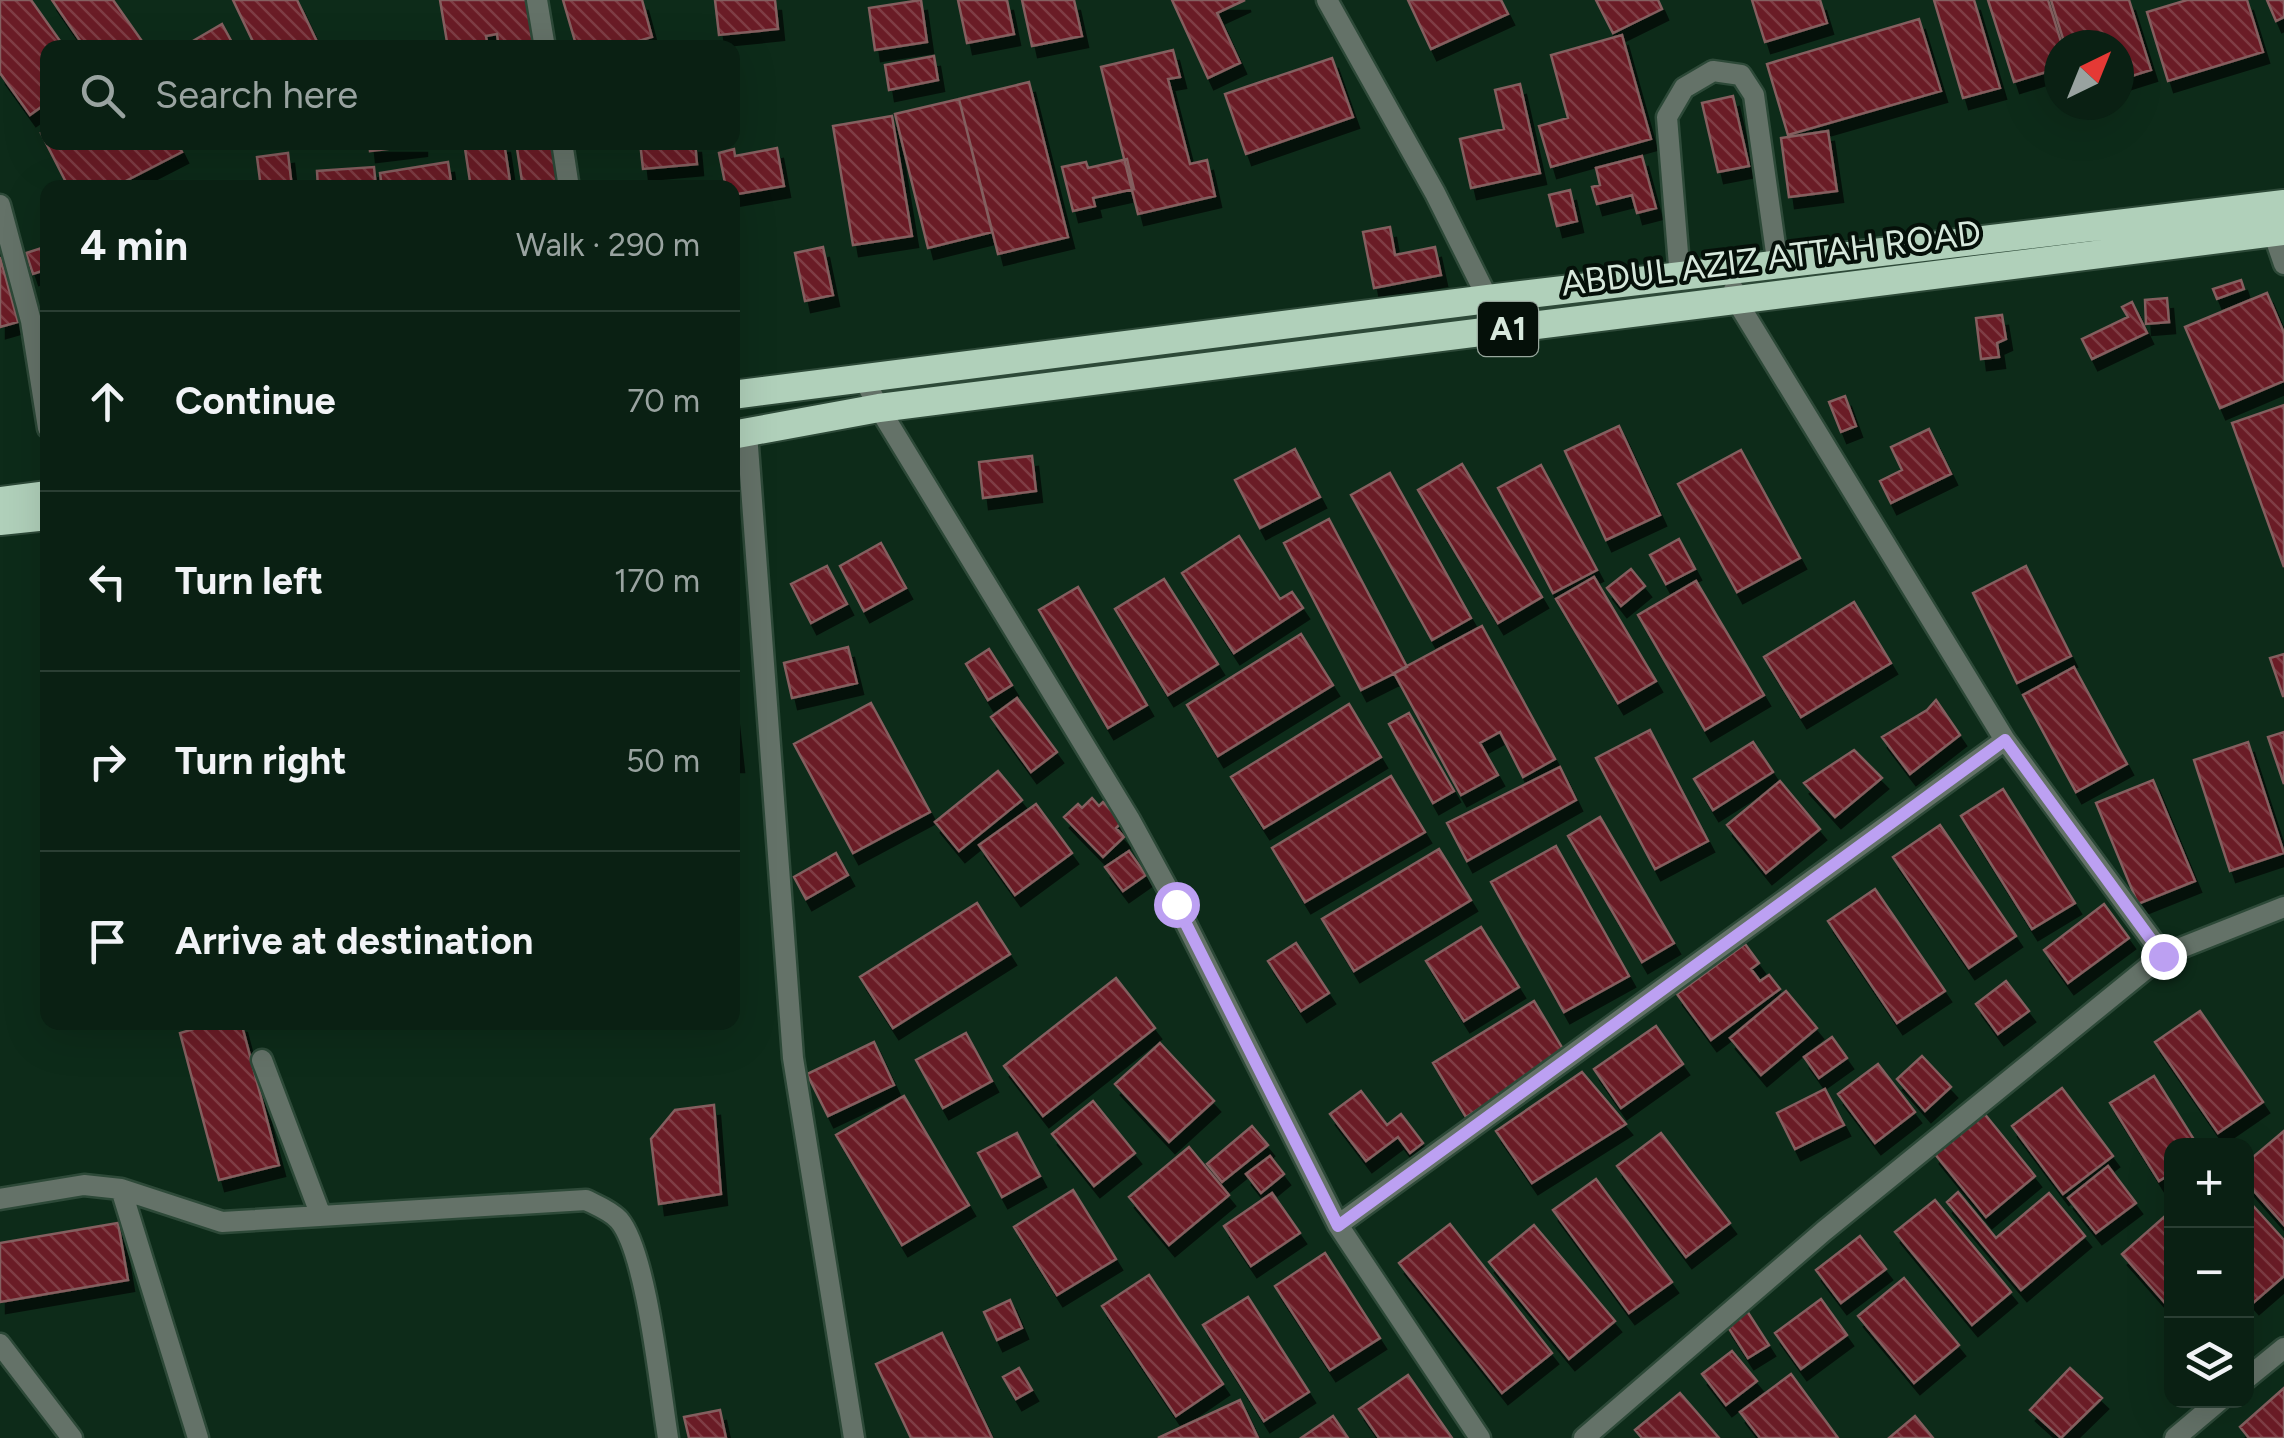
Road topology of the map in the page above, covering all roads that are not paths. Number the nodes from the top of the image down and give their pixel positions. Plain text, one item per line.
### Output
1 (537, 0) edge
2 (1326, 0) edge
3 (544, 40) edge
4 (563, 150) edge
5 (568, 180) edge
6 (2284, 204) edge
7 (0, 205) edge
8 (2278, 232) edge
9 (2284, 264) edge
10 (1778, 266) junction
11 (1730, 272) junction
12 (1680, 278) junction
13 (1488, 299) junction
14 (1736, 300) junction
15 (863, 378) junction
16 (40, 381) edge
17 (740, 395) edge
18 (878, 408) junction
19 (740, 434) edge
20 (40, 496) edge
21 (0, 501) edge
22 (40, 517) edge
23 (0, 521) edge
24 (2005, 740) junction
25 (2284, 908) edge
26 (2163, 956) junction
27 (262, 1060) dead end
28 (121, 1189) junction
29 (0, 1198) edge
30 (320, 1216) junction
31 (1338, 1226) junction
32 (0, 1344) edge
33 (2284, 1348) edge
34 (2254, 1372) edge
35 (2211, 1408) edge
36 (72, 1438) edge
37 (198, 1438) edge
38 (668, 1438) edge
39 (854, 1438) edge
40 (1480, 1438) edge
41 (1584, 1438) edge
42 (2175, 1438) edge

1 - 3 street
2 - 13 street
4 - 5 street
6 - 10 highway, ABDUL AZIZ ATTAH ROAD / A1
7 - 16 street
8 - 9 street
8 - 14 highway, ABDUL AZIZ ATTAH ROAD / A1
10 - 11 highway, ABDUL AZIZ ATTAH ROAD / A1
10 - 12 street
11 - 12 highway, ABDUL AZIZ ATTAH ROAD / A1
11 - 14 street
12 - 13 highway, ABDUL AZIZ ATTAH ROAD / A1
13 - 15 highway, ABDUL AZIZ ATTAH ROAD / A1
14 - 18 highway, ABDUL AZIZ ATTAH ROAD / A1
14 - 24 street
15 - 17 highway, ABDUL AZIZ ATTAH ROAD / A1
15 - 18 street
18 - 19 highway, ABDUL AZIZ ATTAH ROAD / A1
18 - 31 street
19 - 39 street
20 - 21 highway
22 - 23 highway
24 - 26 street
24 - 31 street
25 - 26 street
26 - 41 street
27 - 30 street
28 - 29 street
28 - 30 street
28 - 37 street
30 - 38 street
31 - 40 street
32 - 36 street
33 - 34 street
35 - 42 street

